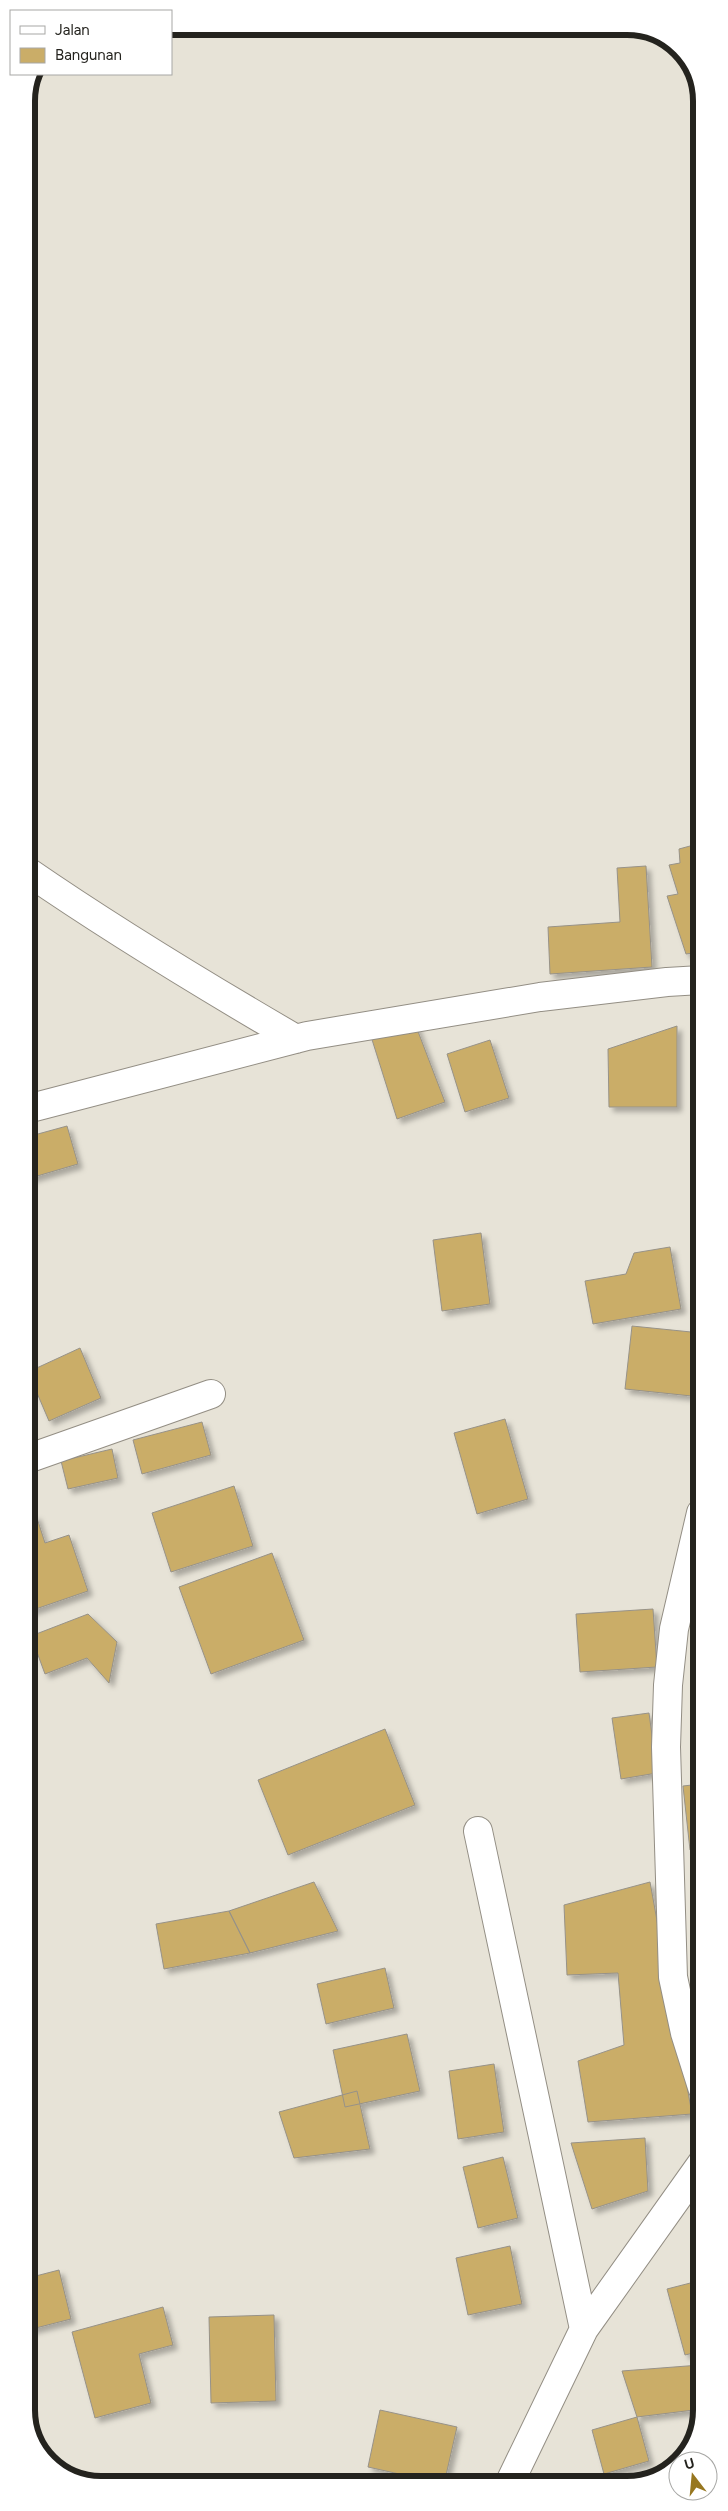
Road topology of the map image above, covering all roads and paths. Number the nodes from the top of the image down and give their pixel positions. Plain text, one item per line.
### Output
1 (35, 876) edge
2 (693, 980) edge
3 (296, 1039) junction
4 (35, 1107) edge
5 (212, 1394) dead end
6 (35, 1456) edge
7 (693, 1547) edge
8 (478, 1831) dead end
9 (693, 2058) edge
10 (693, 2176) edge
11 (584, 2329) junction
12 (513, 2476) edge

1 - 3 street
2 - 3 street
3 - 4 street
5 - 6 street
7 - 9 street
8 - 11 street
10 - 11 street
11 - 12 street

